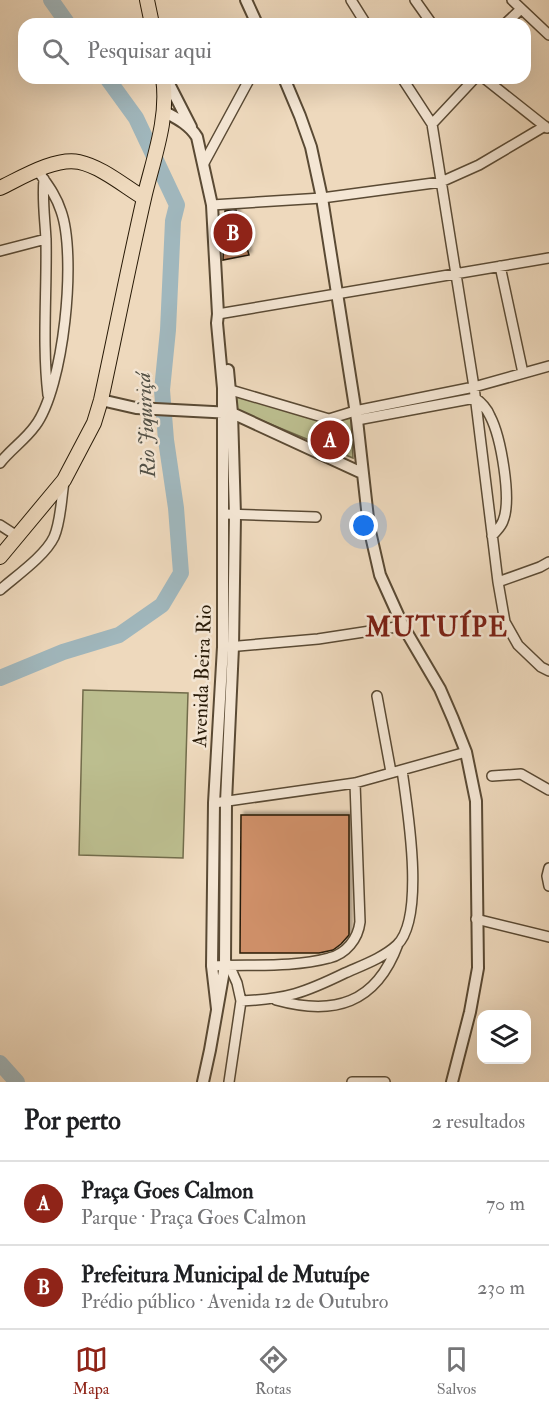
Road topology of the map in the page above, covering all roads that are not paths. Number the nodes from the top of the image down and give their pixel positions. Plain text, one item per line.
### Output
1 (147, 0) edge
2 (246, 0) edge
3 (351, 0) edge
4 (415, 0) edge
5 (512, 0) edge
6 (521, 9) junction
7 (151, 18) edge
8 (254, 18) edge
9 (362, 18) edge
10 (428, 18) edge
11 (511, 18) edge
12 (531, 18) edge
13 (531, 18) edge
14 (549, 35) edge
15 (165, 84) edge
16 (168, 84) edge
17 (247, 84) edge
18 (287, 84) edge
19 (406, 84) edge
20 (469, 84) edge
21 (492, 84) edge
22 (163, 111) junction
23 (432, 124) junction
24 (547, 128) edge
25 (193, 130) junction
26 (204, 163) junction
27 (41, 175) junction
28 (441, 182) junction
29 (0, 188) edge
30 (145, 196) junction
31 (322, 198) junction
32 (212, 205) junction
33 (46, 239) junction
34 (0, 251) edge
35 (549, 258) edge
36 (500, 266) junction
37 (456, 275) junction
38 (338, 295) junction
39 (218, 314) junction
40 (549, 366) edge
41 (523, 373) junction
42 (474, 387) junction
43 (227, 388) junction
44 (475, 398) junction
45 (49, 400) junction
46 (101, 400) junction
47 (423, 403) junction
48 (228, 412) junction
49 (356, 416) junction
50 (2, 457) edge
51 (362, 473) junction
52 (64, 480) junction
53 (230, 515) junction
54 (316, 518) dead end
55 (0, 525) edge
56 (17, 536) junction
57 (492, 536) junction
58 (0, 557) edge
59 (549, 561) edge
60 (498, 582) junction
61 (0, 590) edge
62 (403, 626) junction
63 (228, 647) junction
64 (549, 671) edge
65 (377, 696) dead end
66 (466, 752) junction
67 (402, 770) junction
68 (391, 772) junction
69 (492, 776) dead end
70 (355, 783) junction
71 (549, 790) edge
72 (220, 802) junction
73 (549, 868) edge
74 (549, 886) edge
75 (476, 920) junction
76 (549, 937) edge
77 (399, 944) junction
78 (227, 965) junction
79 (212, 966) junction
80 (274, 999) junction
81 (241, 1000) junction
82 (217, 1009) junction
83 (203, 1082) edge
84 (229, 1082) edge
85 (352, 1082) edge
86 (385, 1082) edge
87 (452, 1082) edge

1 - 7 main road
2 - 8 street
3 - 9 street
4 - 10 street
5 - 6 street
6 - 11 street
6 - 13 street
12 - 14 street
15 - 22 main road
16 - 25 street, Avenida Beira Rio
17 - 26 street
18 - 31 street
19 - 23 street
20 - 23 street
21 - 24 street
22 - 25 street
22 - 30 main road
23 - 28 street
24 - 28 street
25 - 26 street, Avenida Beira Rio
26 - 32 street, Avenida Beira Rio
27 - 29 main road
27 - 30 main road
27 - 33 street
27 - 45 street
28 - 31 street
28 - 37 street
30 - 46 main road
31 - 32 street
31 - 38 street
32 - 39 street, Avenida Beira Rio
33 - 34 street
33 - 45 street
35 - 36 street
36 - 37 street
36 - 41 street
37 - 38 street
37 - 42 street
38 - 39 street
38 - 49 street
39 - 43 street, Avenida Beira Rio
40 - 41 street
41 - 42 street
42 - 44 street
42 - 47 street
43 - 48 street, Avenida Beira Rio
43 - 49 street
44 - 47 street
44 - 57 street
44 - 57 street
45 - 50 street
46 - 48 street
46 - 52 main road
47 - 49 street
48 - 51 street
48 - 53 street, Avenida Beira Rio
49 - 51 street
51 - 62 street
52 - 56 main road
52 - 61 street
53 - 54 street
53 - 63 street, Avenida Beira Rio
55 - 56 street
56 - 58 main road
57 - 60 street
59 - 60 street
60 - 64 street
62 - 63 street
62 - 66 street
63 - 72 street, Avenida Beira Rio
65 - 68 street
66 - 67 street
66 - 75 street
67 - 68 street
67 - 77 street
68 - 70 street
69 - 71 street
70 - 72 street
70 - 78 street
72 - 78 street, Avenida Beira Rio
72 - 79 street, Avenida Beira Rio
73 - 74 street
75 - 76 street
75 - 87 street
77 - 80 street
77 - 80 street
78 - 79 street
78 - 81 street
78 - 82 street, Avenida Beira Rio
79 - 82 street, Avenida Beira Rio
80 - 81 street
81 - 84 street
82 - 83 street, Avenida Beira Rio
85 - 86 street

